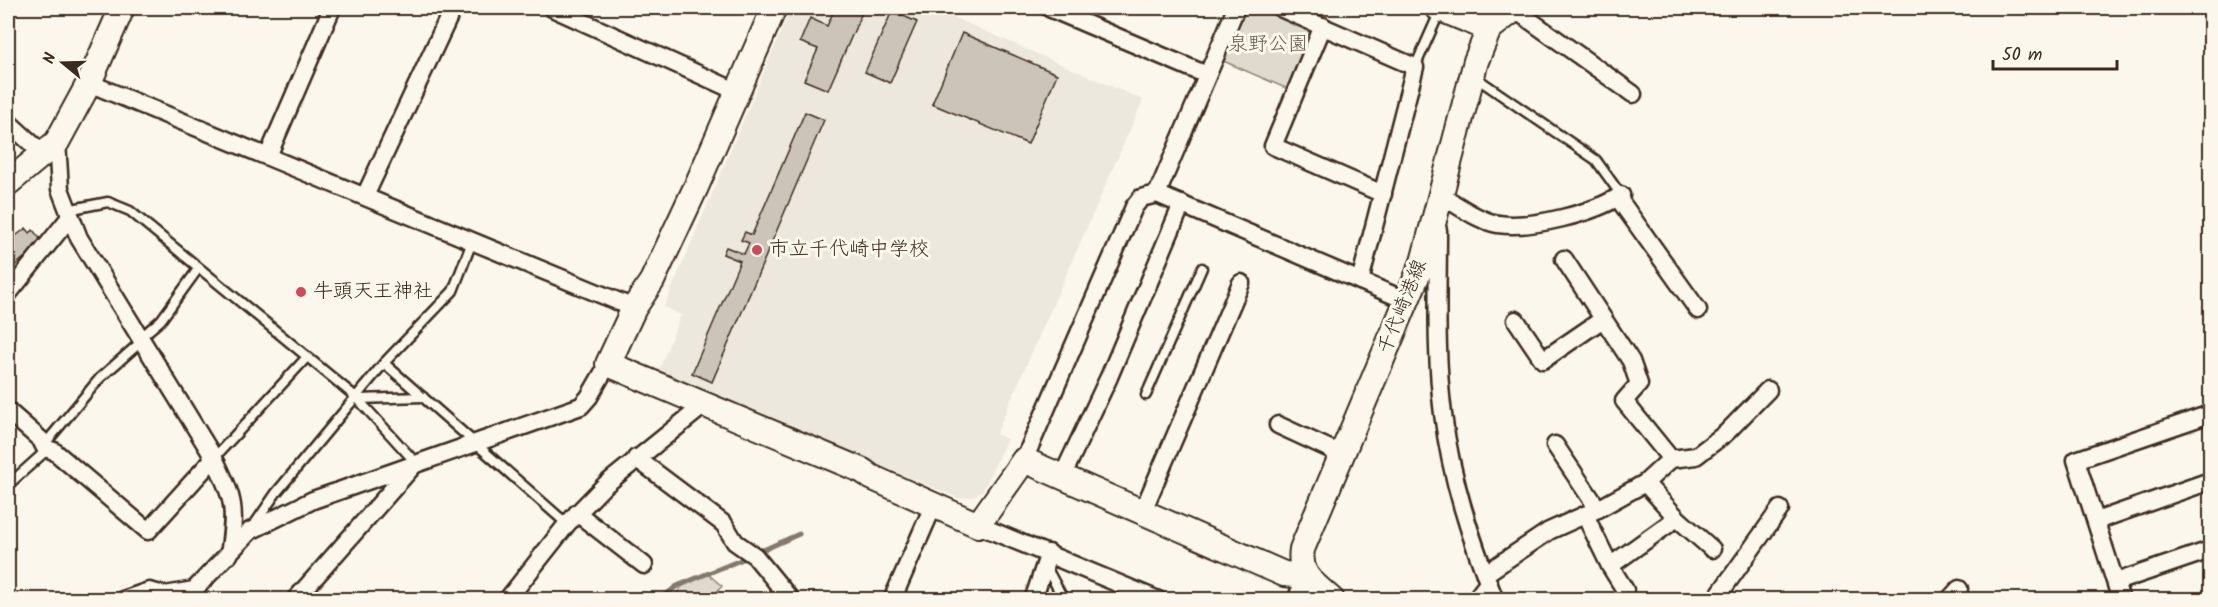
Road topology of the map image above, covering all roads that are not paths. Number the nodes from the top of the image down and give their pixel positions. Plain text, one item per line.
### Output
1 (122, 8) edge
2 (332, 8) edge
3 (453, 8) edge
4 (552, 8) edge
5 (774, 8) edge
6 (1049, 8) edge
7 (1236, 8) edge
8 (1280, 8) edge
9 (1515, 8) edge
10 (584, 14) edge
11 (1437, 14) edge
12 (1323, 26) junction
13 (1489, 29) junction
14 (1415, 67) junction
15 (1207, 75) junction
16 (1472, 75) junction
17 (88, 83) junction
18 (738, 92) junction
19 (1633, 94) dead end
20 (8, 122) edge
21 (50, 148) junction
22 (268, 156) junction
23 (8, 183) edge
24 (1157, 194) junction
25 (1383, 194) junction
26 (365, 196) junction
27 (1619, 196) junction
28 (1439, 199) junction
29 (1182, 204) junction
30 (68, 214) junction
31 (472, 242) junction
32 (1564, 259) dead end
33 (1202, 268) dead end
34 (198, 269) junction
35 (1360, 281) junction
36 (1241, 283) dead end
37 (8, 294) edge
38 (1407, 301) junction
39 (634, 308) junction
40 (1698, 310) dead end
41 (1603, 319) junction
42 (1516, 320) dead end
43 (141, 340) junction
44 (307, 357) junction
45 (384, 363) junction
46 (608, 364) junction
47 (1768, 390) dead end
48 (1146, 395) dead end
49 (423, 397) junction
50 (357, 398) junction
51 (704, 405) junction
52 (8, 411) edge
53 (2211, 414) edge
54 (1278, 425) dead end
55 (475, 444) junction
56 (1555, 445) dead end
57 (46, 447) junction
58 (1343, 455) junction
59 (214, 458) junction
60 (636, 458) junction
61 (1671, 459) junction
62 (1024, 460) junction
63 (416, 463) junction
64 (1062, 477) junction
65 (2211, 481) edge
66 (1645, 483) junction
67 (8, 485) edge
68 (934, 504) junction
69 (1780, 509) dead end
70 (1591, 512) junction
71 (1142, 513) junction
72 (1677, 518) junction
73 (572, 519) junction
74 (2096, 521) junction
75 (978, 525) junction
76 (250, 531) junction
77 (1712, 549) dead end
78 (2211, 550) edge
79 (229, 556) junction
80 (1047, 559) junction
81 (644, 565) dead end
82 (1610, 566) junction
83 (1306, 576) junction
84 (1486, 576) junction
85 (2116, 582) junction
86 (1625, 590) dead end
87 (167, 597) edge
88 (123, 600) edge
89 (295, 600) edge
90 (507, 600) edge
91 (791, 600) edge
92 (892, 600) edge
93 (1033, 600) edge
94 (1064, 600) edge
95 (1158, 600) edge
96 (1296, 600) edge
97 (1332, 600) edge
98 (1470, 600) edge
99 (1495, 600) edge
100 (1715, 600) edge
101 (2121, 600) edge

1 - 17 street
2 - 22 street
3 - 26 street
4 - 10 street
5 - 18 street
6 - 15 street
7 - 15 street
8 - 12 street
9 - 13 street
9 - 19 street
10 - 18 street
11 - 13 street
11 - 14 lane
12 - 14 street
12 - 25 street
13 - 16 street, 千代崎港線
14 - 25 street
15 - 24 street
16 - 27 lane
16 - 28 street, 千代崎港線
17 - 21 street
17 - 22 street
18 - 39 street
20 - 21 street
21 - 23 street
21 - 30 street
22 - 26 street
24 - 29 street
24 - 62 street
25 - 35 street
26 - 31 street
27 - 28 street
27 - 40 street
28 - 38 street, 千代崎港線
28 - 84 street
29 - 35 street
29 - 64 street
30 - 34 lane
30 - 37 street
30 - 43 street
31 - 39 street
31 - 45 lane
32 - 41 street
33 - 48 lane
34 - 43 lane
34 - 44 lane
35 - 38 street
36 - 71 street
38 - 58 street, 千代崎港線
39 - 46 street
41 - 42 street
41 - 61 street
43 - 57 lane
43 - 59 street
44 - 50 lane
44 - 59 lane
45 - 49 lane
45 - 50 lane
46 - 51 street
46 - 55 street
47 - 61 street
49 - 50 lane
49 - 55 lane
50 - 63 lane
50 - 76 lane
51 - 60 street
51 - 68 street
52 - 57 street
53 - 74 street
54 - 58 street
55 - 63 street
55 - 73 lane
56 - 70 street
57 - 59 street
57 - 67 lane
58 - 83 street, 千代崎港線
59 - 79 street
60 - 73 street
60 - 91 street
61 - 66 street
62 - 64 street
62 - 75 street
63 - 76 street
63 - 89 street
64 - 71 street
65 - 74 street
66 - 70 street
66 - 72 street
68 - 75 street
68 - 92 street
69 - 100 street
70 - 82 street
70 - 84 street
71 - 83 street
72 - 77 street
72 - 82 street
73 - 81 street
73 - 90 street
74 - 85 street
75 - 80 street
76 - 79 street
78 - 85 street
79 - 87 street
80 - 93 street
80 - 94 lane
80 - 95 street
82 - 86 street
83 - 96 street
83 - 97 street
84 - 98 lane
84 - 99 street
85 - 101 street
87 - 88 street

